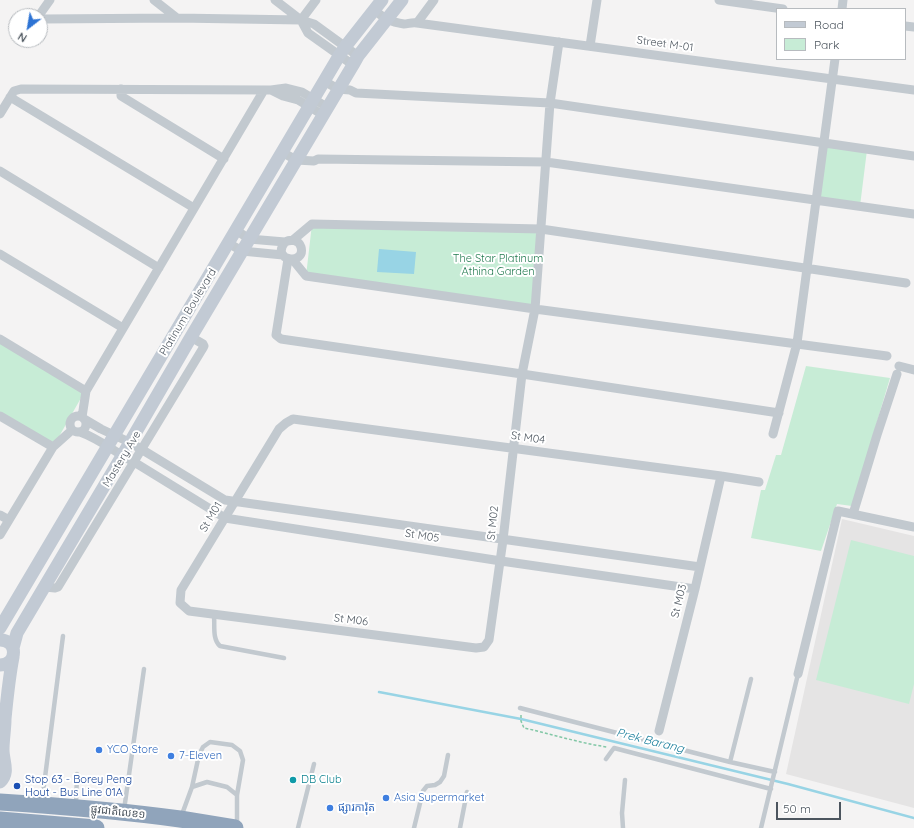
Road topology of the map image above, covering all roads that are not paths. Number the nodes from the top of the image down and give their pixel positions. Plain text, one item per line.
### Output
1 (154, 0) edge
2 (275, 0) edge
3 (316, 0) edge
4 (402, 0) edge
5 (434, 0) edge
6 (597, 0) edge
7 (719, 0) edge
8 (378, 5) edge
9 (776, 8) edge
10 (177, 18) junction
11 (388, 18) junction
12 (48, 19) edge
13 (301, 20) junction
14 (414, 23) junction
15 (559, 42) junction
16 (590, 46) junction
17 (342, 52) junction
18 (835, 60) edge
19 (355, 61) junction
20 (832, 79) junction
21 (323, 84) junction
22 (121, 89) junction
23 (268, 90) junction
24 (914, 90) edge
25 (337, 92) junction
26 (10, 97) junction
27 (311, 103) junction
28 (550, 103) junction
29 (325, 111) junction
30 (0, 114) edge
31 (823, 143) junction
32 (283, 150) junction
33 (914, 156) edge
34 (297, 158) junction
35 (224, 159) junction
36 (546, 162) junction
37 (0, 171) edge
38 (816, 200) junction
39 (194, 208) junction
40 (914, 214) edge
41 (541, 229) junction
42 (236, 230) junction
43 (249, 239) junction
44 (289, 241) junction
45 (228, 243) junction
46 (242, 251) junction
47 (0, 254) edge
48 (288, 258) junction
49 (159, 268) junction
50 (807, 268) junction
51 (906, 283) dead end
52 (535, 309) junction
53 (123, 328) junction
54 (191, 337) junction
55 (0, 339) edge
56 (797, 343) junction
57 (887, 356) dead end
58 (914, 370) edge
59 (522, 374) junction
60 (86, 391) junction
61 (779, 413) junction
62 (0, 416) edge
63 (83, 418) junction
64 (294, 419) joint
65 (76, 431) junction
66 (774, 434) dead end
67 (111, 441) junction
68 (129, 442) junction
69 (53, 447) junction
70 (513, 448) junction
71 (142, 449) junction
72 (122, 456) junction
73 (134, 462) junction
74 (182, 474) junction
75 (721, 476) junction
76 (759, 482) dead end
77 (174, 487) junction
78 (234, 502) junction
79 (853, 514) junction
80 (0, 515) edge
81 (225, 518) junction
82 (9, 520) junction
83 (914, 526) edge
84 (0, 535) edge
85 (504, 540) junction
86 (501, 561) junction
87 (700, 567) junction
88 (45, 587) junction
89 (694, 589) junction
90 (214, 614) junction
91 (0, 628) edge
92 (63, 636) dead end
93 (0, 640) edge
94 (484, 647) joint
95 (13, 653) junction
96 (284, 658) dead end
97 (0, 665) edge
98 (144, 669) dead end
99 (798, 674) joint
100 (751, 679) dead end
101 (520, 708) road end
102 (659, 731) dead end
103 (448, 754) dead end
104 (606, 759) dead end
105 (2, 762) edge
106 (730, 762) junction
107 (314, 764) dead end
108 (775, 773) junction
109 (77, 774) dead end
110 (2, 780) edge
111 (625, 780) dead end
112 (192, 787) junction
113 (771, 787) junction
114 (467, 792) dead end
115 (237, 795) junction
116 (41, 805) junction
117 (76, 808) junction
118 (96, 810) junction
119 (7, 813) edge
120 (123, 813) junction
121 (180, 819) junction
122 (94, 828) edge
123 (236, 828) edge
124 (298, 828) edge
125 (414, 828) edge
126 (460, 828) edge
127 (623, 828) edge
128 (761, 828) edge

1 - 10 street
2 - 13 street
3 - 13 street
4 - 11 street, Platinum Boulevard
5 - 14 street
6 - 16 street
7 - 9 street
8 - 11 street
8 - 17 street, Platinum Boulevard
10 - 12 street
10 - 13 street
11 - 14 street, Street M-01
11 - 19 street, Platinum Boulevard
13 - 17 street
14 - 15 street, Street M-01
15 - 16 street, Street M-01
15 - 28 street, St M02
16 - 20 street, Street M-01
17 - 19 street
17 - 21 street, Platinum Boulevard
18 - 20 street
19 - 25 street, Platinum Boulevard
20 - 24 street, Street M-01
20 - 31 street
21 - 25 street
21 - 27 street, Platinum Boulevard
22 - 23 street
22 - 26 street
22 - 35 street
23 - 27 street
23 - 35 street
25 - 28 street
25 - 29 street, Platinum Boulevard
26 - 30 street
26 - 39 street
27 - 29 street
27 - 32 street, Platinum Boulevard
28 - 31 street
28 - 36 street, St M02
29 - 34 street, Platinum Boulevard
31 - 33 street
31 - 38 street
32 - 34 street
32 - 42 street, Platinum Boulevard
34 - 36 street
34 - 43 street, Platinum Boulevard
35 - 39 street
36 - 38 street
36 - 41 street, St M02
37 - 49 street
38 - 40 street
38 - 50 street
39 - 49 street
41 - 44 street
41 - 50 street
41 - 52 street, St M02
42 - 43 street
42 - 45 street, Platinum Boulevard
43 - 44 street
43 - 46 street, Platinum Boulevard
44 - 48 street
44 - 48 street
45 - 46 street
45 - 67 street, Platinum Boulevard
46 - 48 street
46 - 54 street, Platinum Boulevard
47 - 53 street
48 - 52 street
48 - 59 street
49 - 53 street
50 - 51 street
50 - 56 street
52 - 56 street
52 - 59 street, St M02
53 - 60 street
54 - 68 street, Platinum Boulevard
54 - 71 street, Mastery Ave
55 - 60 street
56 - 57 street
56 - 61 street
58 - 79 street
59 - 61 street
59 - 70 street, St M02
60 - 63 street
61 - 66 street
62 - 69 street
63 - 65 street
63 - 65 street
63 - 67 street
64 - 70 street, St M04
64 - 78 street, St M01
65 - 67 street
65 - 69 street
67 - 68 street, St M05
67 - 72 street, St M05
67 - 91 street, Platinum Boulevard
68 - 71 street, St M05
68 - 72 street, Platinum Boulevard
69 - 82 street
70 - 75 street, St M04
70 - 85 street, St M02
71 - 73 street, Mastery Ave
71 - 74 street, St M05
72 - 73 street, St M05
72 - 88 street, Platinum Boulevard
73 - 77 street, St M05
73 - 88 street, Mastery Ave
74 - 77 street
74 - 78 street, St M05
75 - 76 street, St M04
75 - 87 street, St M03
77 - 81 street, St M05
78 - 81 street, St M01
78 - 85 street, St M05
79 - 83 street
79 - 99 street
80 - 82 street
81 - 86 street, St M05
81 - 90 street, St M01
82 - 84 street
85 - 86 street, St M02
85 - 87 street, St M05
86 - 89 street, St M05
86 - 94 street, St M02
87 - 89 street, St M03
88 - 95 street, Platinum Boulevard
89 - 102 street, St M03
90 - 94 street, St M06
90 - 96 lane
92 - 116 lane
93 - 95 street
95 - 97 street
95 - 105 street, Platinum Boulevard
98 - 120 lane
99 - 108 lane
100 - 106 lane
101 - 106 lane
103 - 125 lane
104 - 113 lane
105 - 110 street, Platinum Boulevard
106 - 108 lane
107 - 124 lane
108 - 113 lane
109 - 117 lane
110 - 119 street, Platinum Boulevard
111 - 127 lane
112 - 115 lane
112 - 115 lane
112 - 121 lane
113 - 128 lane
114 - 126 lane
115 - 123 lane
116 - 117 highway, ផ្លូវជាតិលេខ១
116 - 119 highway, ផ្លូវជាតិលេខ១
117 - 118 highway, ផ្លូវជាតិលេខ១
118 - 120 highway, ផ្លូវជាតិលេខ១
118 - 122 street
119 - 122 highway, ផ្លូវជាតិលេខ១
120 - 121 highway, ផ្លូវជាតិលេខ១
121 - 123 highway, ផ្លូវជាតិលេខ១

